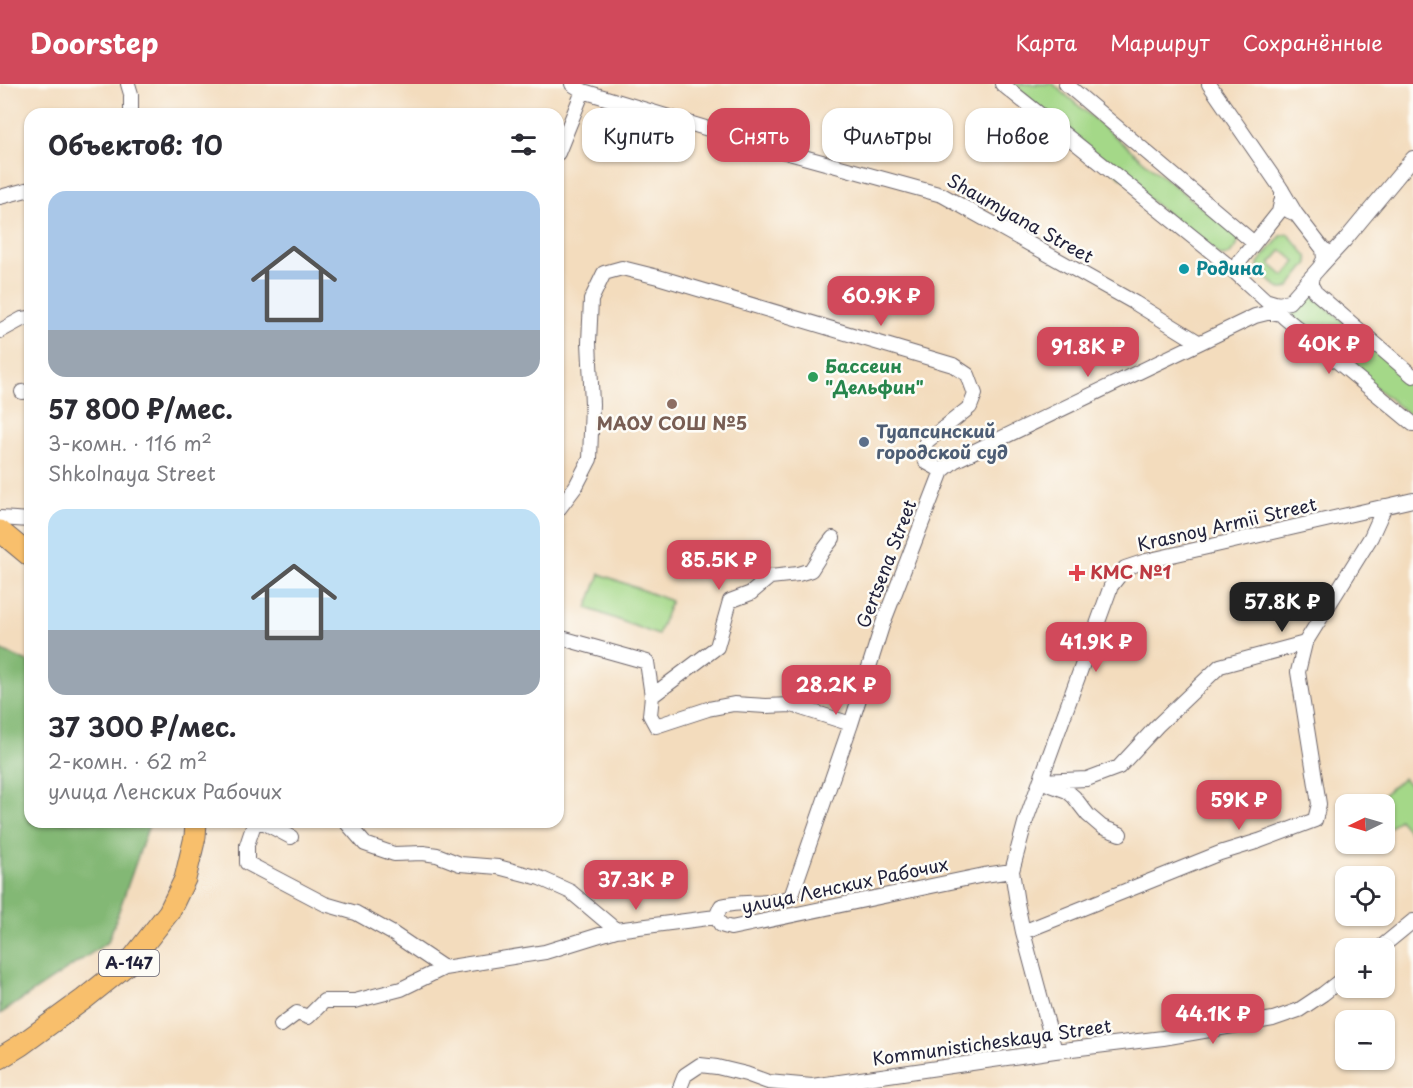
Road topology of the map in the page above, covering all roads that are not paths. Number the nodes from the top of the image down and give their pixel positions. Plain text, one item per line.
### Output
1 (128, 84) edge
2 (1002, 84) edge
3 (1066, 84) edge
4 (1209, 84) edge
5 (578, 87) edge
6 (131, 108) edge
7 (564, 133) edge
8 (1413, 158) edge
9 (1282, 190) junction
10 (24, 191) edge
11 (0, 197) edge
12 (1296, 214) junction
13 (1275, 219) junction
14 (1254, 243) junction
15 (1329, 250) junction
16 (1240, 261) junction
17 (1224, 262) junction
18 (1316, 272) junction
19 (1241, 277) junction
20 (1267, 308) junction
21 (24, 319) edge
22 (0, 331) edge
23 (1198, 342) junction
24 (1413, 376) edge
25 (1413, 424) edge
26 (942, 471) junction
27 (1413, 500) edge
28 (564, 502) edge
29 (1385, 506) junction
30 (0, 518) edge
31 (24, 520) edge
32 (0, 531) edge
33 (833, 538) dead end
34 (24, 551) edge
35 (564, 639) edge
36 (1305, 643) junction
37 (652, 696) junction
38 (851, 724) junction
39 (1040, 781) junction
40 (196, 828) edge
41 (253, 828) edge
42 (274, 828) edge
43 (351, 828) edge
44 (1120, 834) dead end
45 (291, 837) dead end
46 (1012, 871) junction
47 (716, 917) junction
48 (1413, 921) edge
49 (616, 930) junction
50 (1023, 932) junction
51 (1392, 938) edge
52 (444, 968) junction
53 (1335, 985) edge
54 (281, 1025) dead end
55 (1055, 1051) junction
56 (0, 1058) edge
57 (680, 1088) edge

1 - 6 street
2 - 17 street
3 - 14 street
4 - 9 street
5 - 7 street
5 - 23 street, Shaumyana Street
8 - 15 street
9 - 12 street
9 - 13 street
10 - 11 street
12 - 13 street
12 - 15 street
13 - 14 street
14 - 16 street
15 - 18 street
16 - 17 street
16 - 19 street
17 - 19 street
18 - 20 street
18 - 24 street
19 - 20 street
20 - 23 street
20 - 25 street
21 - 22 street
23 - 26 street
26 - 28 street
26 - 38 street, Gertsena Street
27 - 29 street, Krasnoy Armii Street
29 - 36 street
29 - 39 street, Krasnoy Armii Street
30 - 31 street
32 - 34 highway
33 - 37 street
35 - 37 street
36 - 39 street
36 - 50 street
37 - 38 street
38 - 47 street, Gertsena Street
39 - 44 street
39 - 46 street, Krasnoy Armii Street
40 - 56 highway, А-147
41 - 52 street
42 - 45 street
43 - 49 street
46 - 47 street, улица Ленских Рабочих
46 - 50 street, Krasnoy Armii Street
47 - 49 street, улица Ленских Рабочих
48 - 51 street
49 - 52 street, улица Ленских Рабочих
50 - 55 street, Krasnoy Armii Street
52 - 54 street, улица Ленских Рабочих
53 - 55 street, Kommunisticheskaya Street
55 - 57 street, Kommunisticheskaya Street

